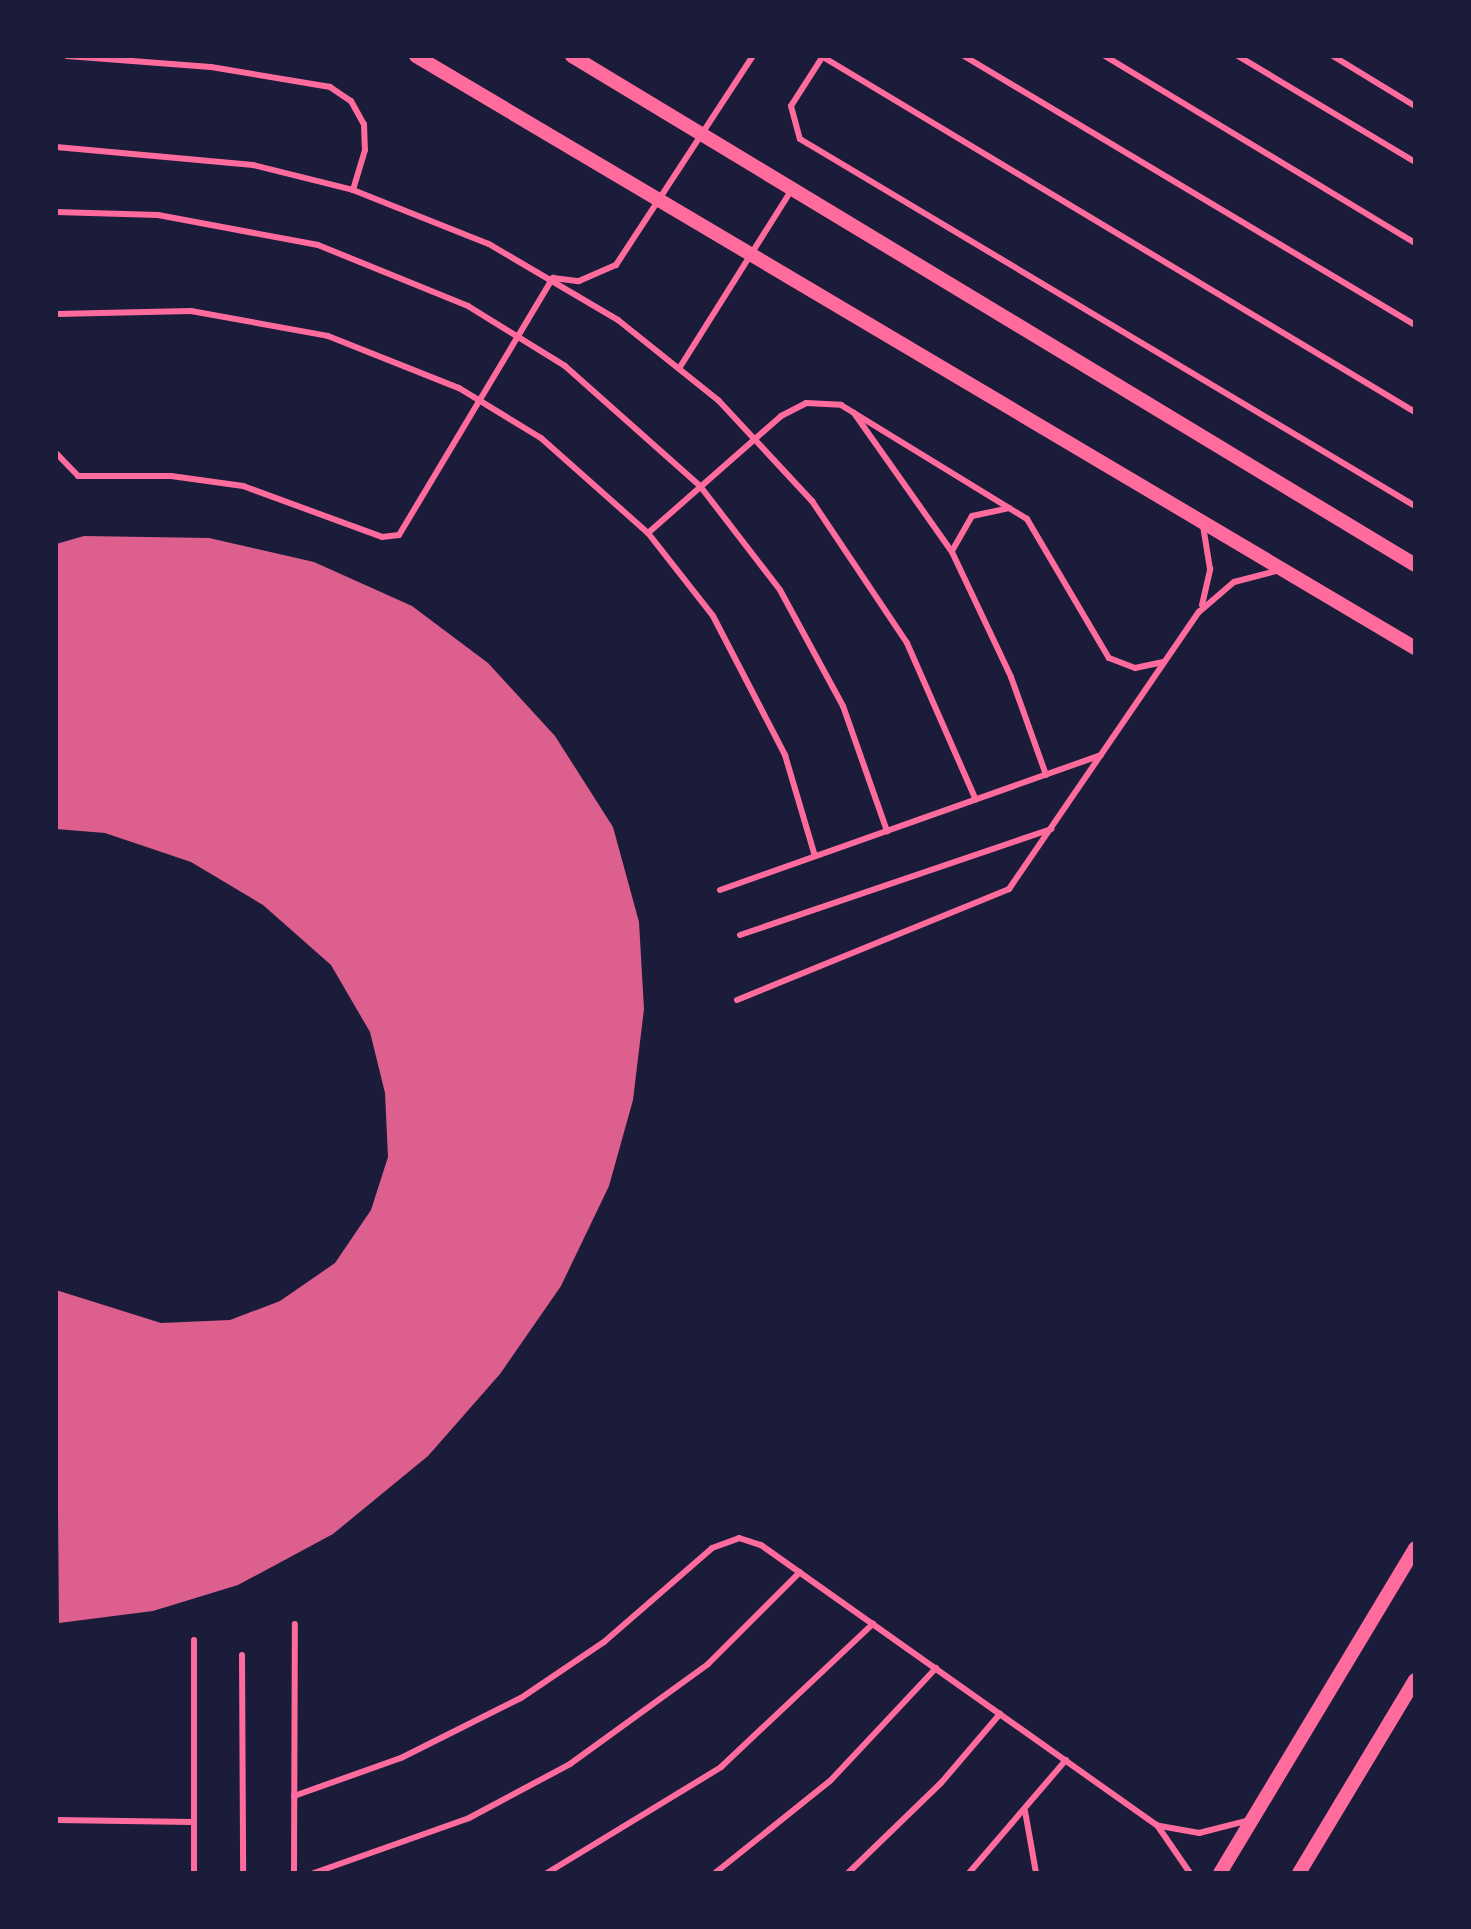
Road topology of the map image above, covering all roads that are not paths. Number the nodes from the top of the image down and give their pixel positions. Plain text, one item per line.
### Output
1 (67, 56) edge
2 (416, 56) edge
3 (572, 56) edge
4 (753, 56) edge
5 (823, 56) edge
6 (964, 56) edge
7 (1105, 56) edge
8 (1238, 56) edge
9 (1333, 56) edge
10 (1415, 106) edge
11 (701, 133) junction
12 (56, 147) edge
13 (1414, 159) edge
14 (353, 190) junction
15 (792, 190) junction
16 (659, 199) junction
17 (56, 212) edge
18 (1415, 243) edge
19 (753, 256) junction
20 (553, 278) junction
21 (56, 314) edge
22 (1415, 325) edge
23 (517, 334) junction
24 (680, 367) junction
25 (478, 398) junction
26 (852, 410) junction
27 (1415, 412) edge
28 (755, 437) junction
29 (56, 453) edge
30 (700, 486) junction
31 (1415, 506) edge
32 (1013, 508) junction
33 (1202, 524) junction
34 (648, 533) junction
35 (952, 552) junction
36 (1415, 565) edge
37 (1280, 570) junction
38 (1199, 612) junction
39 (1415, 648) edge
40 (1163, 662) junction
41 (1101, 755) junction
42 (1046, 775) junction
43 (976, 800) junction
44 (1051, 829) junction
45 (887, 831) junction
46 (815, 856) junction
47 (720, 890) dead end
48 (740, 935) dead end
49 (737, 1000) dead end
50 (1415, 1548) edge
51 (800, 1572) junction
52 (295, 1624) dead end
53 (873, 1624) junction
54 (194, 1640) dead end
55 (242, 1655) dead end
56 (936, 1668) junction
57 (1415, 1680) edge
58 (1000, 1714) junction
59 (1066, 1760) junction
60 (294, 1796) junction
61 (1025, 1811) junction
62 (1254, 1816) junction
63 (56, 1820) edge
64 (192, 1822) junction
65 (1157, 1825) junction
66 (194, 1873) edge
67 (243, 1873) edge
68 (294, 1873) edge
69 (314, 1873) edge
70 (547, 1873) edge
71 (715, 1873) edge
72 (848, 1873) edge
73 (969, 1873) edge
74 (1036, 1873) edge
75 (1190, 1873) edge
76 (1220, 1873) edge
77 (1299, 1873) edge

1 - 14 lane
2 - 16 street
3 - 11 street
4 - 11 lane
5 - 27 lane
5 - 31 lane
6 - 22 lane
7 - 18 lane
8 - 13 lane
9 - 10 lane
11 - 15 street
11 - 16 lane
12 - 14 lane
14 - 20 lane
15 - 19 lane
15 - 36 street
16 - 19 street
16 - 20 lane
17 - 23 lane
19 - 24 lane
19 - 33 street
20 - 23 lane
20 - 24 lane
21 - 25 lane
23 - 25 lane
23 - 30 lane
24 - 28 lane
25 - 29 lane
25 - 34 lane
26 - 28 lane
26 - 32 lane
26 - 35 lane
28 - 30 lane
28 - 43 lane
30 - 34 lane
30 - 45 lane
32 - 35 lane
32 - 40 lane
33 - 37 street
33 - 38 lane
34 - 46 lane
35 - 42 lane
37 - 38 lane
37 - 39 street
38 - 40 lane
40 - 41 lane
41 - 42 lane
41 - 44 lane
42 - 43 lane
43 - 45 lane
44 - 48 lane
44 - 49 lane
45 - 46 lane
46 - 47 lane
50 - 62 street
51 - 53 lane
51 - 60 lane
51 - 69 lane
52 - 60 lane
53 - 56 lane
53 - 70 lane
54 - 64 lane
55 - 67 lane
56 - 58 lane
56 - 71 lane
57 - 77 street
58 - 59 lane
58 - 72 lane
59 - 61 lane
59 - 65 lane
60 - 68 lane
61 - 73 lane
61 - 74 lane
62 - 65 lane
62 - 76 street
63 - 64 lane
64 - 66 lane
65 - 75 lane

